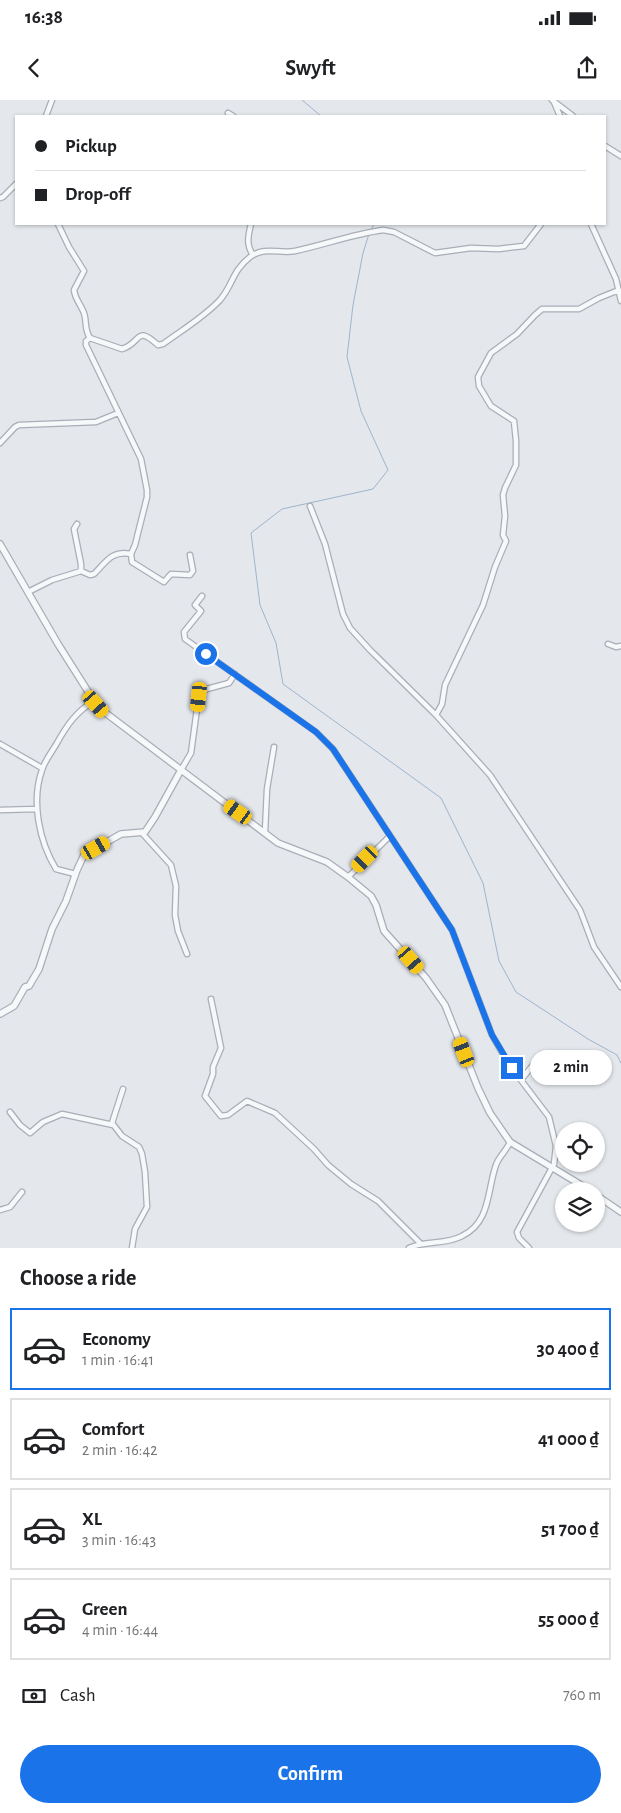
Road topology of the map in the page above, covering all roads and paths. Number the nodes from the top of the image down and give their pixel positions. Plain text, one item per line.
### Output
1 (52, 100) edge
2 (553, 100) edge
3 (228, 113) dead end
4 (46, 115) edge
5 (231, 115) edge
6 (560, 115) edge
7 (572, 115) edge
8 (606, 147) edge
9 (621, 156) edge
10 (15, 185) edge
11 (0, 198) edge
12 (58, 225) edge
13 (251, 225) edge
14 (540, 225) edge
15 (591, 225) edge
16 (253, 255) junction
17 (620, 287) edge
18 (621, 301) edge
19 (90, 338) junction
20 (118, 413) junction
21 (0, 443) edge
22 (310, 506) dead end
23 (77, 524) dead end
24 (0, 544) edge
25 (131, 554) junction
26 (190, 555) dead end
27 (81, 571) junction
28 (28, 592) junction
29 (202, 596) dead end
30 (608, 644) dead end
31 (621, 646) edge
32 (235, 674) junction
33 (94, 701) junction
34 (436, 715) junction
35 (0, 744) edge
36 (274, 748) dead end
37 (42, 768) junction
38 (181, 770) junction
39 (37, 809) junction
40 (0, 810) edge
41 (265, 832) junction
42 (142, 833) junction
43 (390, 836) junction
44 (75, 874) junction
45 (348, 877) junction
46 (187, 954) dead end
47 (621, 987) edge
48 (210, 1000) dead end
49 (0, 1014) edge
50 (541, 1056) dead end
51 (521, 1080) junction
52 (123, 1088) dead end
53 (10, 1112) dead end
54 (113, 1124) junction
55 (510, 1142) junction
56 (554, 1167) junction
57 (577, 1182) edge
58 (22, 1192) dead end
59 (605, 1201) edge
60 (0, 1210) edge
61 (621, 1212) edge
62 (421, 1244) junction
63 (132, 1248) edge
64 (409, 1248) edge
65 (529, 1248) edge

1 - 4 street
2 - 6 street
2 - 7 street
3 - 5 street
8 - 9 street
10 - 11 street
12 - 19 street
13 - 16 street
14 - 16 street
15 - 17 street
16 - 19 street
17 - 18 street
17 - 34 street
19 - 20 street
20 - 21 street
20 - 25 street
22 - 34 street
23 - 27 street
24 - 28 street
25 - 26 street
25 - 27 street
27 - 28 street
28 - 33 street
29 - 32 street
30 - 31 street
32 - 38 street
32 - 43 street
33 - 37 street
33 - 38 street
34 - 47 street
35 - 37 street
36 - 41 street
37 - 39 street
38 - 41 street
38 - 42 street
39 - 40 street
39 - 44 street
41 - 45 street
42 - 44 street
42 - 46 street
43 - 45 street
43 - 51 street
44 - 49 street
45 - 55 street
48 - 62 street
50 - 51 street
51 - 56 street
52 - 54 street
53 - 54 street
54 - 63 street
55 - 56 street
55 - 62 street
56 - 57 street
56 - 65 street
58 - 60 street
59 - 61 street
62 - 64 street

